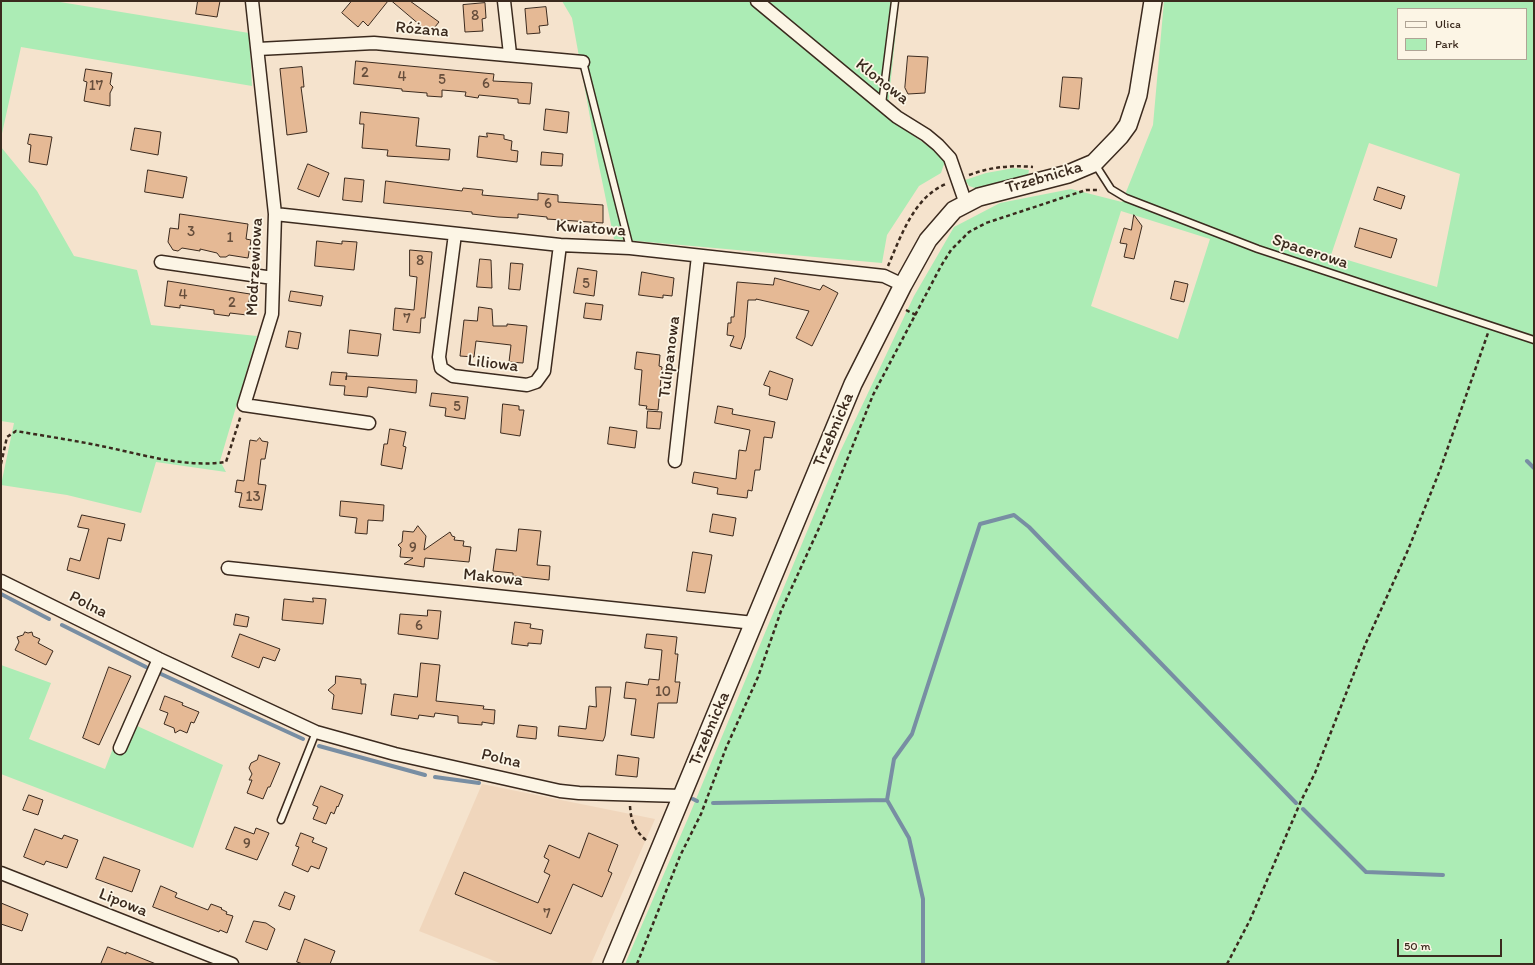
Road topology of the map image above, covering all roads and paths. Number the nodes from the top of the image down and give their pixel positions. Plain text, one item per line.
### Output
1 (252, 1) edge
2 (504, 1) edge
3 (757, 1) edge
4 (895, 1) edge
5 (1153, 1) edge
6 (258, 49) junction
7 (510, 54) junction
8 (583, 62) joint
9 (882, 104) junction
10 (1094, 163) junction
11 (1034, 167) dead end
12 (958, 179) junction
13 (1103, 188) dead end
14 (966, 204) junction
15 (275, 214) junction
16 (455, 234) junction
17 (560, 245) junction
18 (630, 248) junction
19 (698, 256) junction
20 (161, 262) dead end
21 (884, 276) junction
22 (273, 278) junction
23 (903, 284) junction
24 (1491, 325) junction
25 (1534, 340) edge
26 (244, 405) junction
27 (369, 423) dead end
28 (675, 461) dead end
29 (1, 464) edge
30 (228, 568) dead end
31 (1, 581) edge
32 (754, 623) junction
33 (159, 659) junction
34 (316, 732) junction
35 (120, 748) dead end
36 (631, 794) junction
37 (682, 796) junction
38 (281, 820) dead end
39 (660, 849) junction
40 (680, 856) junction
41 (1, 873) edge
42 (232, 964) edge
43 (612, 964) edge
44 (637, 964) edge
45 (1227, 964) edge

1 - 6 street, Modrzewiowa
2 - 7 street
3 - 9 street, Klonowa
4 - 9 lane
5 - 10 street, Trzebnicka
6 - 7 street, Różana
6 - 15 street, Modrzewiowa
7 - 8 street, Różana
8 - 18 lane
9 - 12 street, Klonowa
10 - 14 street, Trzebnicka
10 - 24 lane, Spacerowa
11 - 12 path
12 - 14 street, Klonowa
12 - 21 path
13 - 40 path
14 - 23 street, Trzebnicka
15 - 16 street, Kwiatowa
15 - 22 street, Modrzewiowa
16 - 17 street, Kwiatowa
16 - 17 street, Liliowa
17 - 18 street, Kwiatowa
18 - 19 street, Kwiatowa
19 - 21 street, Kwiatowa
19 - 28 street, Tulipanowa
20 - 22 street
21 - 23 street, Kwiatowa
22 - 26 street, Modrzewiowa
23 - 32 street, Trzebnicka
24 - 25 lane, Spacerowa
24 - 45 path
26 - 27 street
26 - 29 path
30 - 32 street, Makowa
31 - 33 street, Polna
32 - 37 street, Trzebnicka
33 - 34 street, Polna
33 - 35 street
34 - 36 street, Polna
34 - 38 lane
36 - 37 street, Polna
36 - 39 path
37 - 39 street, Trzebnicka
39 - 40 path
39 - 43 street, Trzebnicka
40 - 44 path
41 - 42 street, Lipowa

